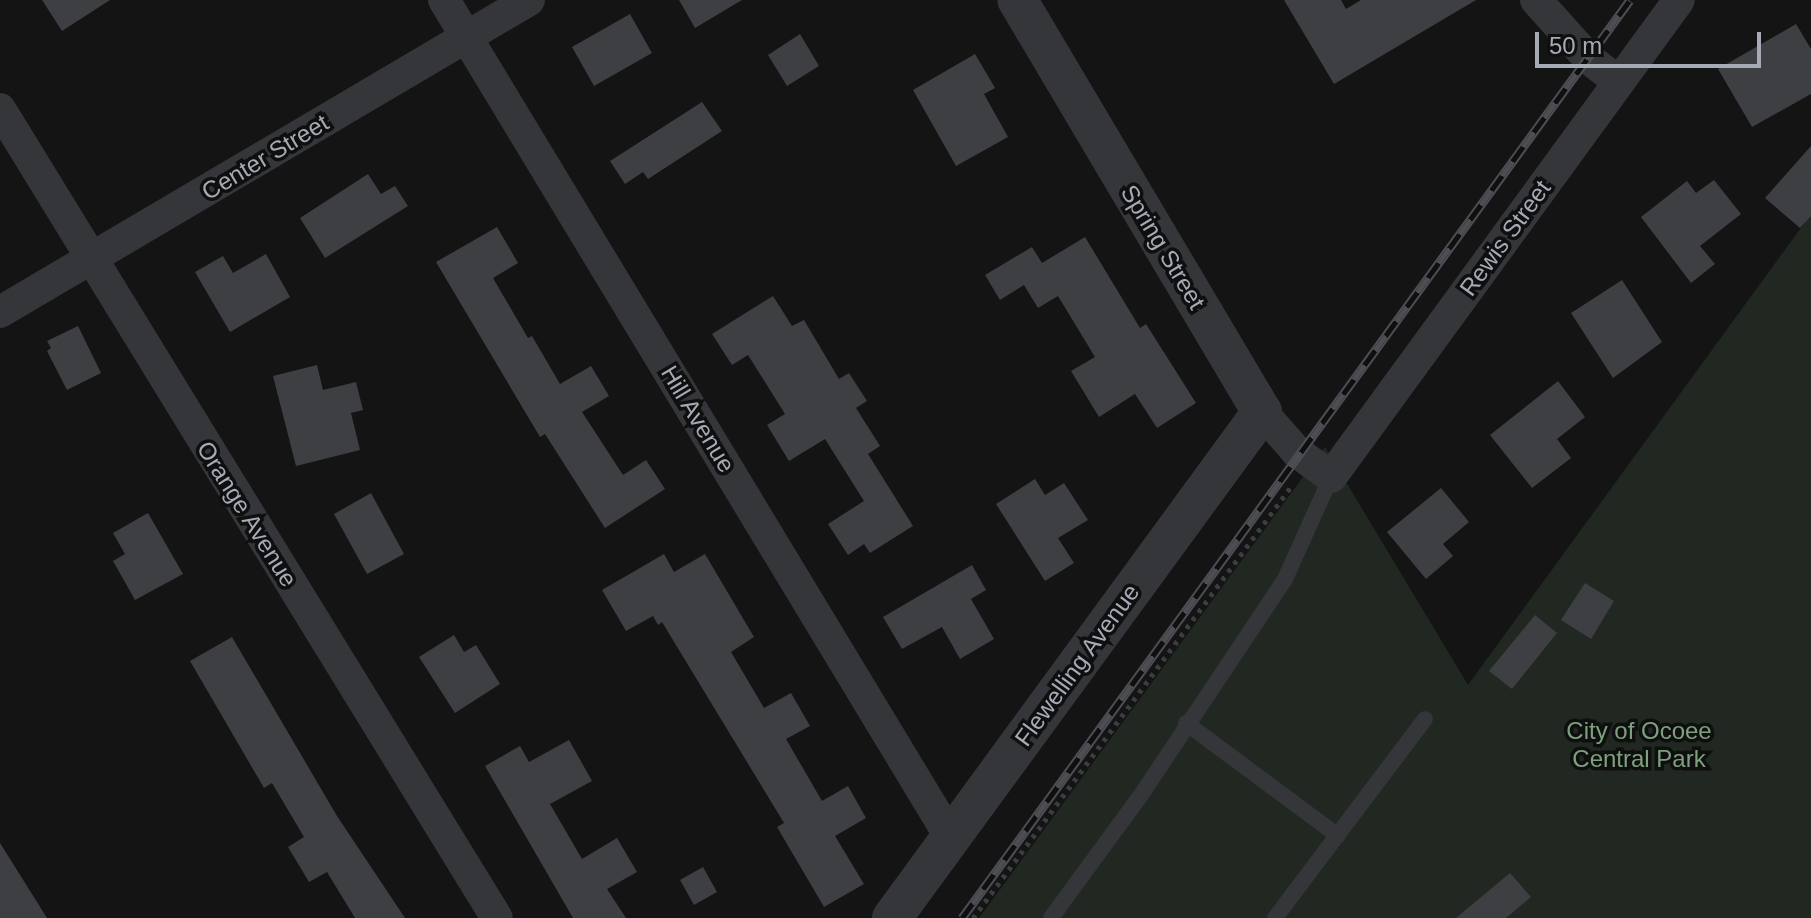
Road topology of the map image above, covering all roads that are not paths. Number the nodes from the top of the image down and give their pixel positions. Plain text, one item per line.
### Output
1 (444, 0) edge
2 (529, 0) edge
3 (1017, 0) edge
4 (1679, 0) edge
5 (1541, 2) edge
6 (467, 37) junction
7 (1619, 82) junction
8 (0, 109) edge
9 (90, 260) junction
10 (0, 312) edge
11 (1262, 412) junction
12 (1320, 469) junction
13 (1425, 719) dead end
14 (1186, 723) junction
15 (1338, 836) junction
16 (951, 838) junction
17 (497, 918) edge
18 (892, 918) edge
19 (1051, 918) edge
20 (1275, 918) edge

1 - 6 street, Hill Avenue
2 - 6 street, Center Street
3 - 11 street, Spring Street
4 - 7 street, Rewis Street
5 - 7 street
6 - 9 street, Center Street
6 - 16 street, Hill Avenue
7 - 12 street, Rewis Street
8 - 9 street, Orange Avenue
9 - 10 street, Center Street
9 - 17 street, Orange Avenue
11 - 12 street, Spring Street
11 - 16 street, Flewelling Avenue
12 - 14 lane
13 - 15 lane
14 - 15 lane
14 - 19 lane
15 - 20 lane
16 - 18 street, Flewelling Avenue

